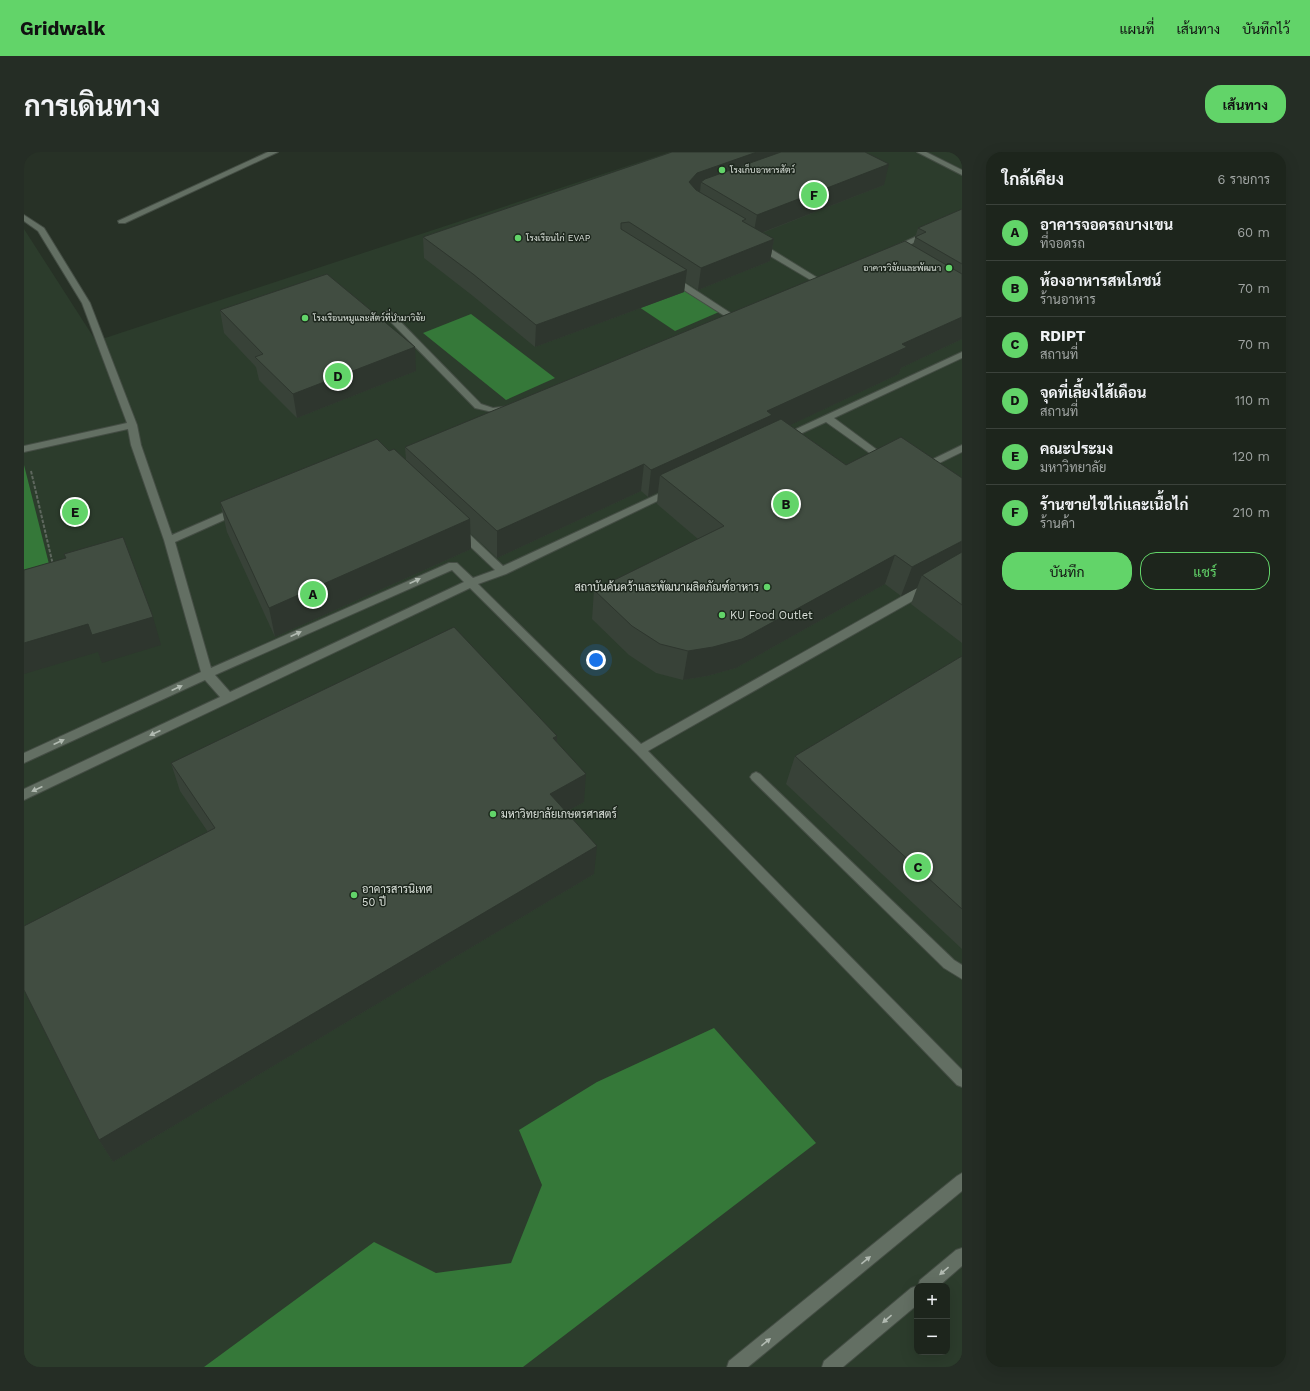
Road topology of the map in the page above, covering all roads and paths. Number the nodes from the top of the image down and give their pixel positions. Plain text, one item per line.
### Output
1 (274, 152) edge
2 (921, 152) edge
3 (962, 173) edge
4 (24, 217) edge
5 (122, 221) dead end
6 (940, 229) edge
7 (750, 240) edge
8 (882, 253) edge
9 (661, 271) edge
10 (817, 280) edge
11 (388, 314) dead end
12 (731, 316) edge
13 (962, 355) edge
14 (519, 404) edge
15 (827, 418) junction
16 (132, 425) junction
17 (776, 442) edge
18 (962, 448) edge
19 (25, 449) edge
20 (894, 461) edge
21 (935, 472) edge
22 (683, 486) edge
23 (249, 505) edge
24 (452, 524) edge
25 (169, 540) junction
26 (53, 568) edge
27 (502, 571) junction
28 (471, 583) junction
29 (935, 584) edge
30 (207, 674) junction
31 (228, 698) junction
32 (640, 750) junction
33 (24, 758) edge
34 (756, 777) dead end
35 (24, 795) edge
36 (962, 973) edge
37 (962, 1080) edge
38 (962, 1181) edge
39 (962, 1256) edge
40 (930, 1283) edge
41 (914, 1297) edge
42 (736, 1367) edge
43 (830, 1367) edge

1 - 5 street
2 - 3 street
4 - 16 street
6 - 8 street
7 - 10 street
9 - 12 street
11 - 14 street
13 - 15 street
15 - 17 street
15 - 20 street
16 - 19 street
16 - 25 street
18 - 21 street
19 - 26 path
22 - 27 street
23 - 25 street
24 - 27 street
25 - 30 street
27 - 28 street
30 -> 28 street
28 - 31 street
28 - 32 street
29 - 32 street
30 - 31 street
33 -> 30 street
31 -> 35 street
32 - 37 street
34 - 36 street
42 -> 38 street
39 -> 40 street
41 -> 43 street

